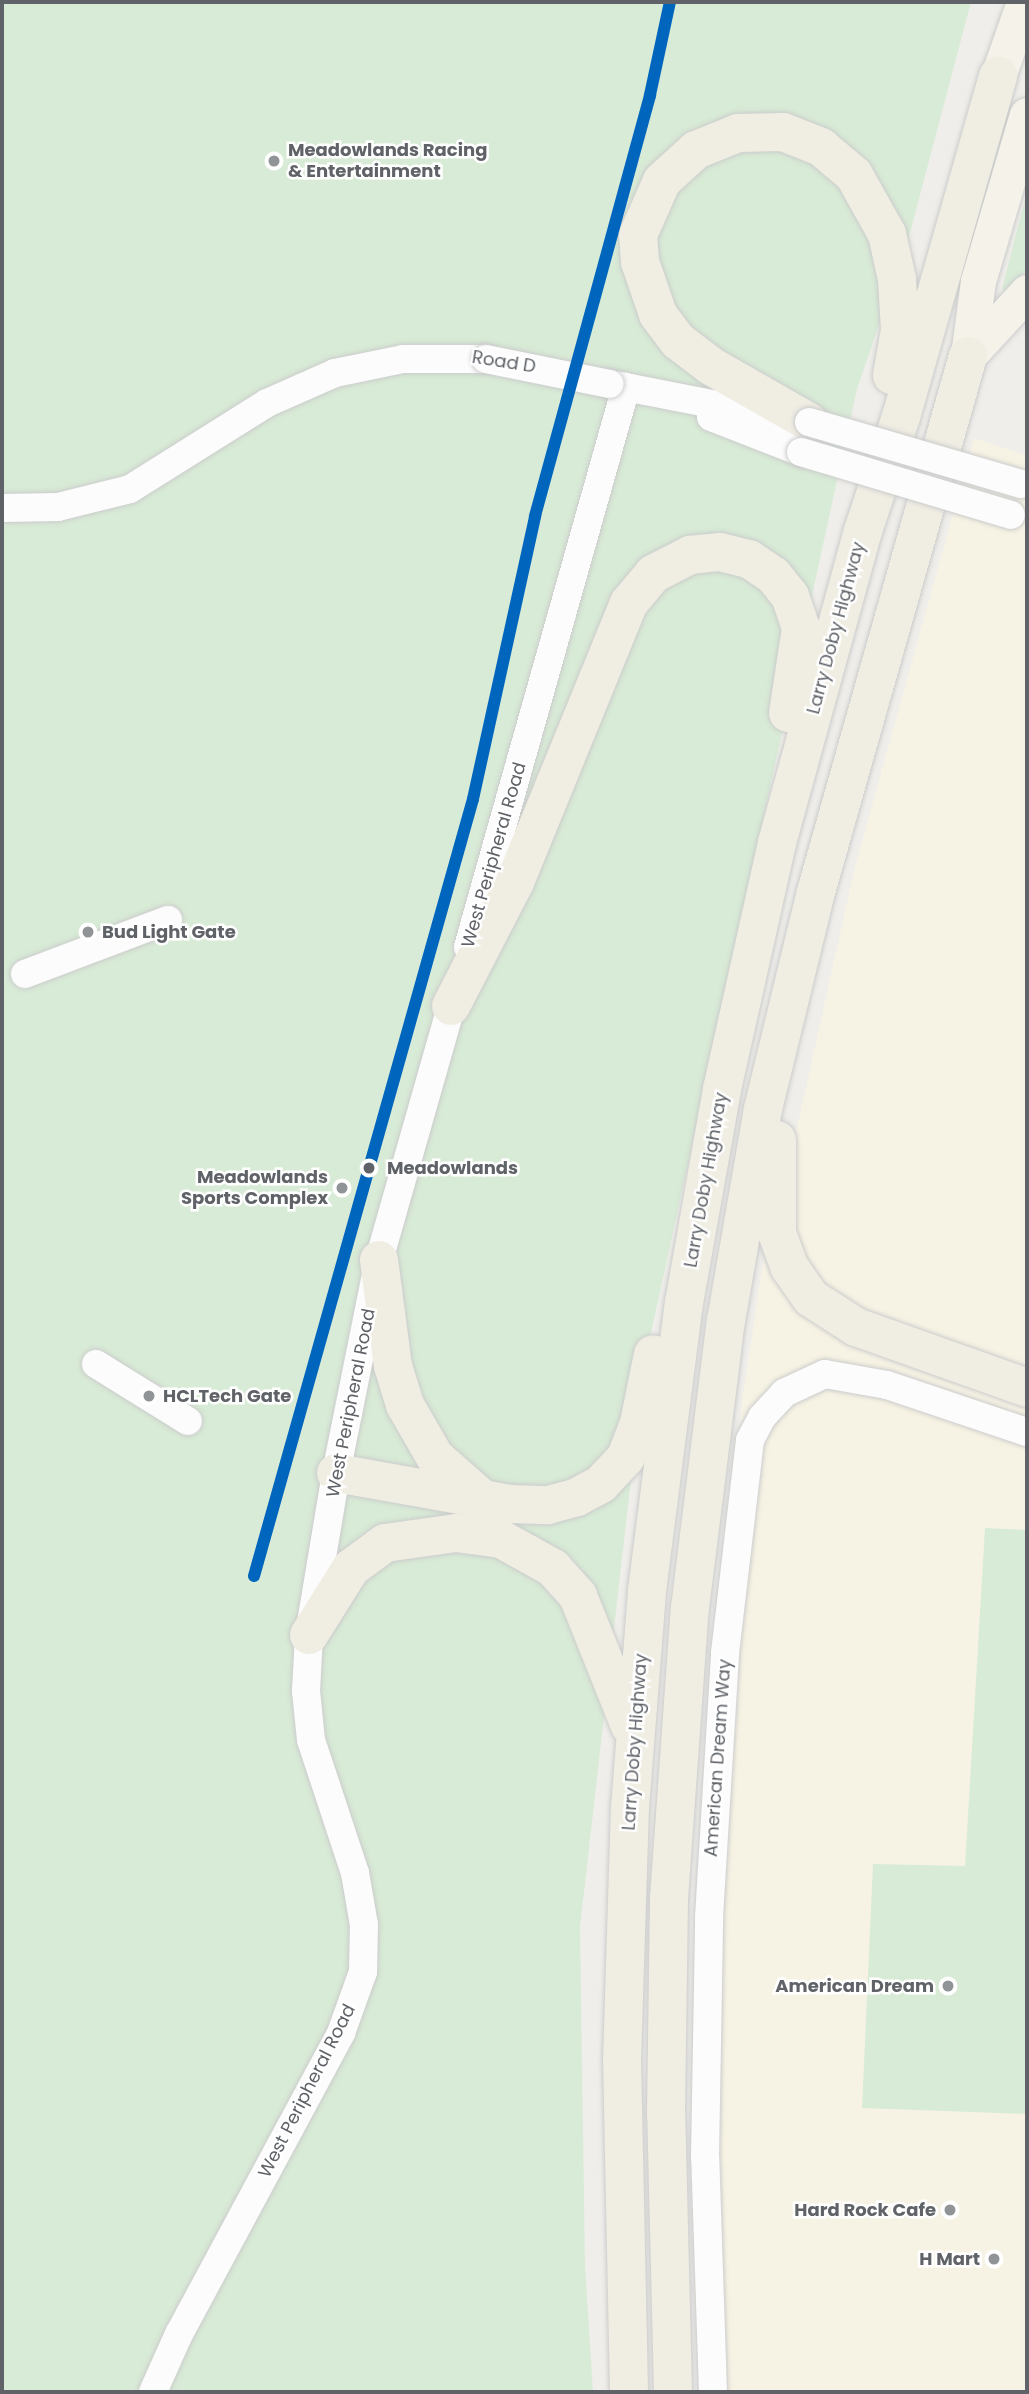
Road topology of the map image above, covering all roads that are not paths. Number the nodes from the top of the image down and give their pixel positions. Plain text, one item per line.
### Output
1 (1012, 2) edge
2 (1024, 2) edge
3 (998, 76) junction
4 (1027, 115) edge
5 (1027, 292) edge
6 (968, 356) junction
7 (618, 386) junction
8 (805, 437) junction
9 (1024, 484) edge
10 (2, 508) edge
11 (1019, 517) edge
12 (863, 531) junction
13 (777, 843) junction
14 (168, 920) dead end
15 (25, 974) dead end
16 (451, 1006) junction
17 (783, 1040) junction
18 (696, 1233) junction
19 (379, 1260) junction
20 (96, 1364) dead end
21 (1027, 1388) edge
22 (188, 1421) dead end
23 (1027, 1432) edge
24 (334, 1484) junction
25 (478, 1517) junction
26 (309, 1635) junction
27 (634, 1738) junction
28 (153, 2392) edge
29 (629, 2392) edge
30 (673, 2392) edge
31 (713, 2392) edge

1 - 3 main road, Larry Doby Highway
2 - 3 main road
3 - 12 highway, Larry Doby Highway
4 - 6 main road
5 - 6 main road
6 - 17 highway
7 - 8 street, Road D
7 - 10 street, Road D, bridge
7 - 16 street, West Peripheral Road
8 - 9 street, Road D, bridge
8 - 11 street, bridge
8 - 12 highway
12 - 13 highway, Larry Doby Highway
13 - 16 highway
13 - 18 highway, Larry Doby Highway
14 - 15 street
16 - 19 street, West Peripheral Road
17 - 21 highway
17 - 30 highway
18 - 25 highway
18 - 27 highway, Larry Doby Highway
19 - 24 street, West Peripheral Road
19 - 25 highway
20 - 22 street
23 - 31 street, American Dream Way
24 - 25 highway
24 - 26 street, West Peripheral Road
25 - 26 highway
25 - 27 highway
26 - 28 street, West Peripheral Road
27 - 29 highway, Larry Doby Highway

